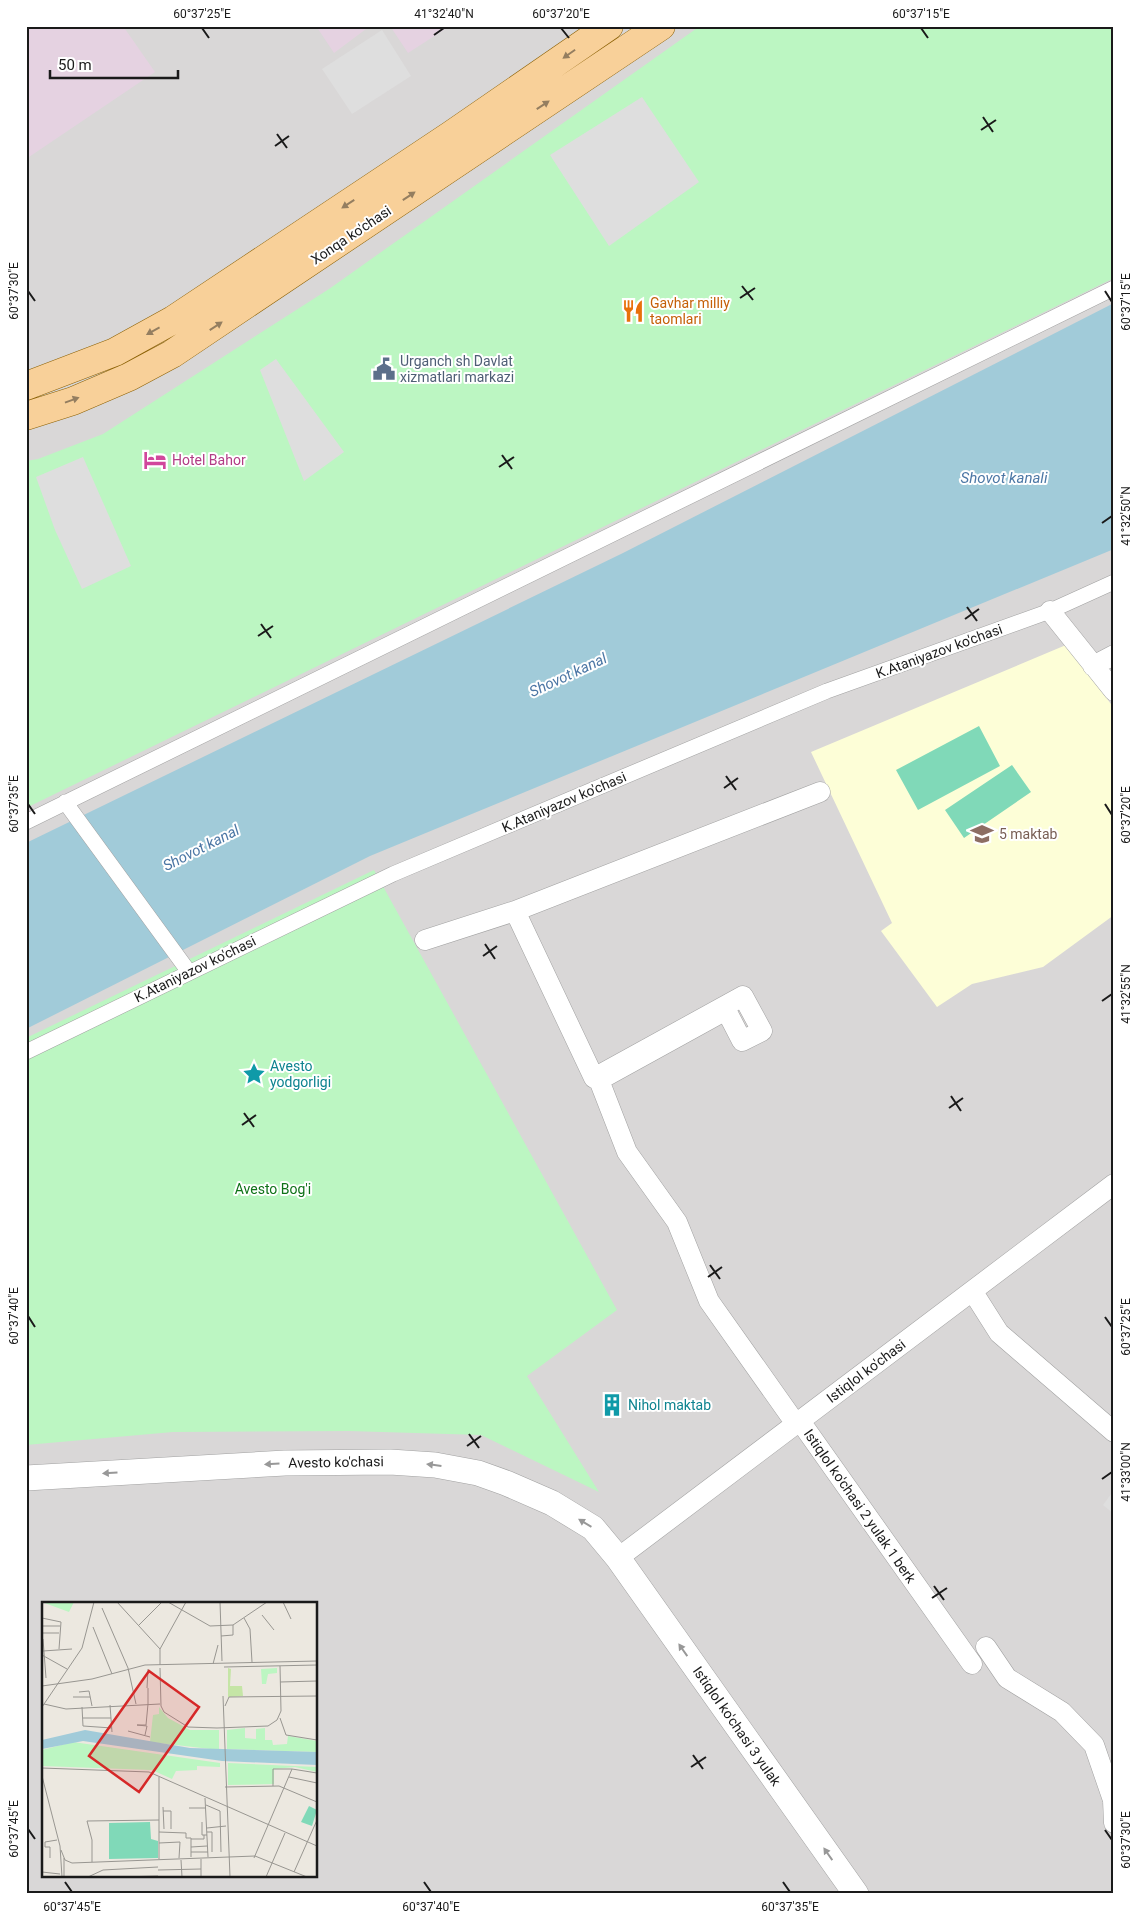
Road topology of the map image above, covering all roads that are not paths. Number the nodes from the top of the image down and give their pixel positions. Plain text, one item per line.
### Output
1 (610, 26) edge
2 (661, 26) edge
3 (458, 146) junction
4 (1114, 288) edge
5 (26, 386) edge
6 (26, 416) edge
7 (1114, 582) edge
8 (1050, 611) junction
9 (1114, 654) edge
10 (1092, 666) junction
11 (1114, 691) edge
12 (820, 792) dead end
13 (65, 802) junction
14 (26, 822) edge
15 (515, 912) junction
16 (425, 940) dead end
17 (189, 972) junction
18 (26, 1052) edge
19 (1114, 1184) edge
20 (973, 1292) junction
21 (798, 1422) junction
22 (1114, 1432) edge
23 (26, 1478) edge
24 (618, 1558) junction
25 (986, 1647) dead end
26 (972, 1664) dead end
27 (1114, 1823) edge
28 (856, 1894) edge

1 -> 3 main road, Xonqa ko'chasi
3 -> 2 main road, Xonqa ko'chasi
3 -> 5 main road, Xonqa ko'chasi
6 -> 3 main road, Xonqa ko'chasi
4 - 13 street
7 - 8 street, K.Ataniyazov ko'chasi
8 - 10 street
8 - 17 street, K.Ataniyazov ko'chasi
9 - 10 street
10 - 11 street
12 - 15 street
13 - 14 street
13 - 17 street
15 - 16 street
15 - 21 street, Istiqlol ko'chasi 2 yulak 1 berk
17 - 18 street, K.Ataniyazov ko'chasi
19 - 20 street, Istiqlol ko'chasi
20 - 21 street, Istiqlol ko'chasi
20 - 22 street
21 - 24 street, Istiqlol ko'chasi
21 - 26 street, Istiqlol ko'chasi 2 yulak 1 berk
24 -> 23 street, Avesto ko'chasi
28 -> 24 street, Istiqlol ko'chasi 3 yulak
25 - 27 street

